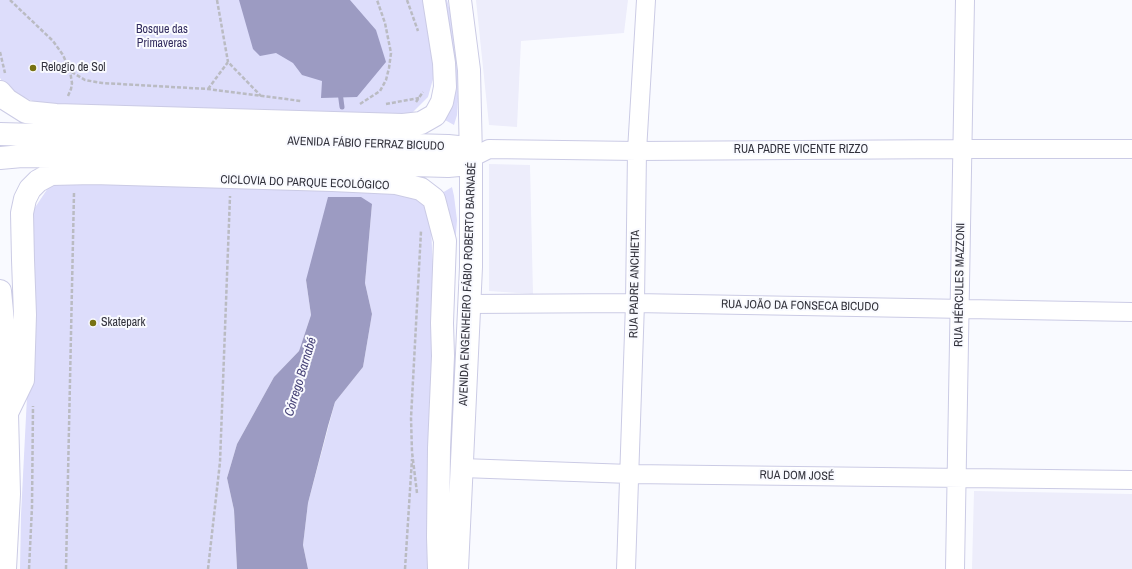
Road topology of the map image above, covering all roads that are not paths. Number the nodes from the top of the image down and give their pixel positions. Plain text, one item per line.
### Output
1 (434, 0) edge
2 (460, 0) edge
3 (646, 0) edge
4 (965, 0) edge
5 (4, 85) edge
6 (0, 134) edge
7 (962, 149) junction
8 (1132, 149) edge
9 (637, 151) junction
10 (0, 158) edge
11 (471, 158) junction
12 (444, 254) junction
13 (0, 291) edge
14 (636, 303) junction
15 (468, 304) junction
16 (960, 309) junction
17 (1132, 312) edge
18 (2, 332) edge
19 (7, 413) junction
20 (462, 468) junction
21 (630, 474) junction
22 (958, 477) junction
23 (1132, 480) edge
24 (4, 494) edge
25 (5, 569) edge
26 (439, 569) edge
27 (457, 569) edge
28 (626, 569) edge
29 (955, 569) edge

1 - 5 main road
2 - 11 main road, AVENIDA ENGENHEIRO FÁBIO ROBERTO BARNABÉ
3 - 9 street, RUA PADRE ANCHIETA
4 - 7 street, RUA HÉRCULES MAZZONI
6 - 11 main road, AVENIDA FÁBIO FERRAZ BICUDO
7 - 8 street, RUA PADRE VICENTE RIZZO
7 - 9 street, RUA PADRE VICENTE RIZZO
7 - 16 street, RUA HÉRCULES MAZZONI
9 - 11 street, RUA PADRE VICENTE RIZZO
9 - 14 street, RUA PADRE ANCHIETA
10 - 11 main road, AVENIDA FÁBIO FERRAZ BICUDO
11 - 15 main road, AVENIDA ENGENHEIRO FÁBIO ROBERTO BARNABÉ
12 - 15 main road
12 - 19 main road
12 - 26 main road
13 - 18 main road
14 - 15 street, RUA JOÃO DA FONSECA BICUDO
14 - 16 street, RUA JOÃO DA FONSECA BICUDO
14 - 21 street, RUA PADRE ANCHIETA
15 - 20 main road, AVENIDA ENGENHEIRO FÁBIO ROBERTO BARNABÉ
16 - 17 street, RUA JOÃO DA FONSECA BICUDO
16 - 22 street, RUA HÉRCULES MAZZONI
18 - 19 main road
19 - 24 main road
20 - 21 street, RUA DOM JOSÉ
20 - 27 main road, AVENIDA ENGENHEIRO FÁBIO ROBERTO BARNABÉ
21 - 22 street, RUA DOM JOSÉ
21 - 28 street, RUA PADRE ANCHIETA
22 - 23 street, RUA DOM JOSÉ
22 - 29 street, RUA HÉRCULES MAZZONI
24 - 25 main road

